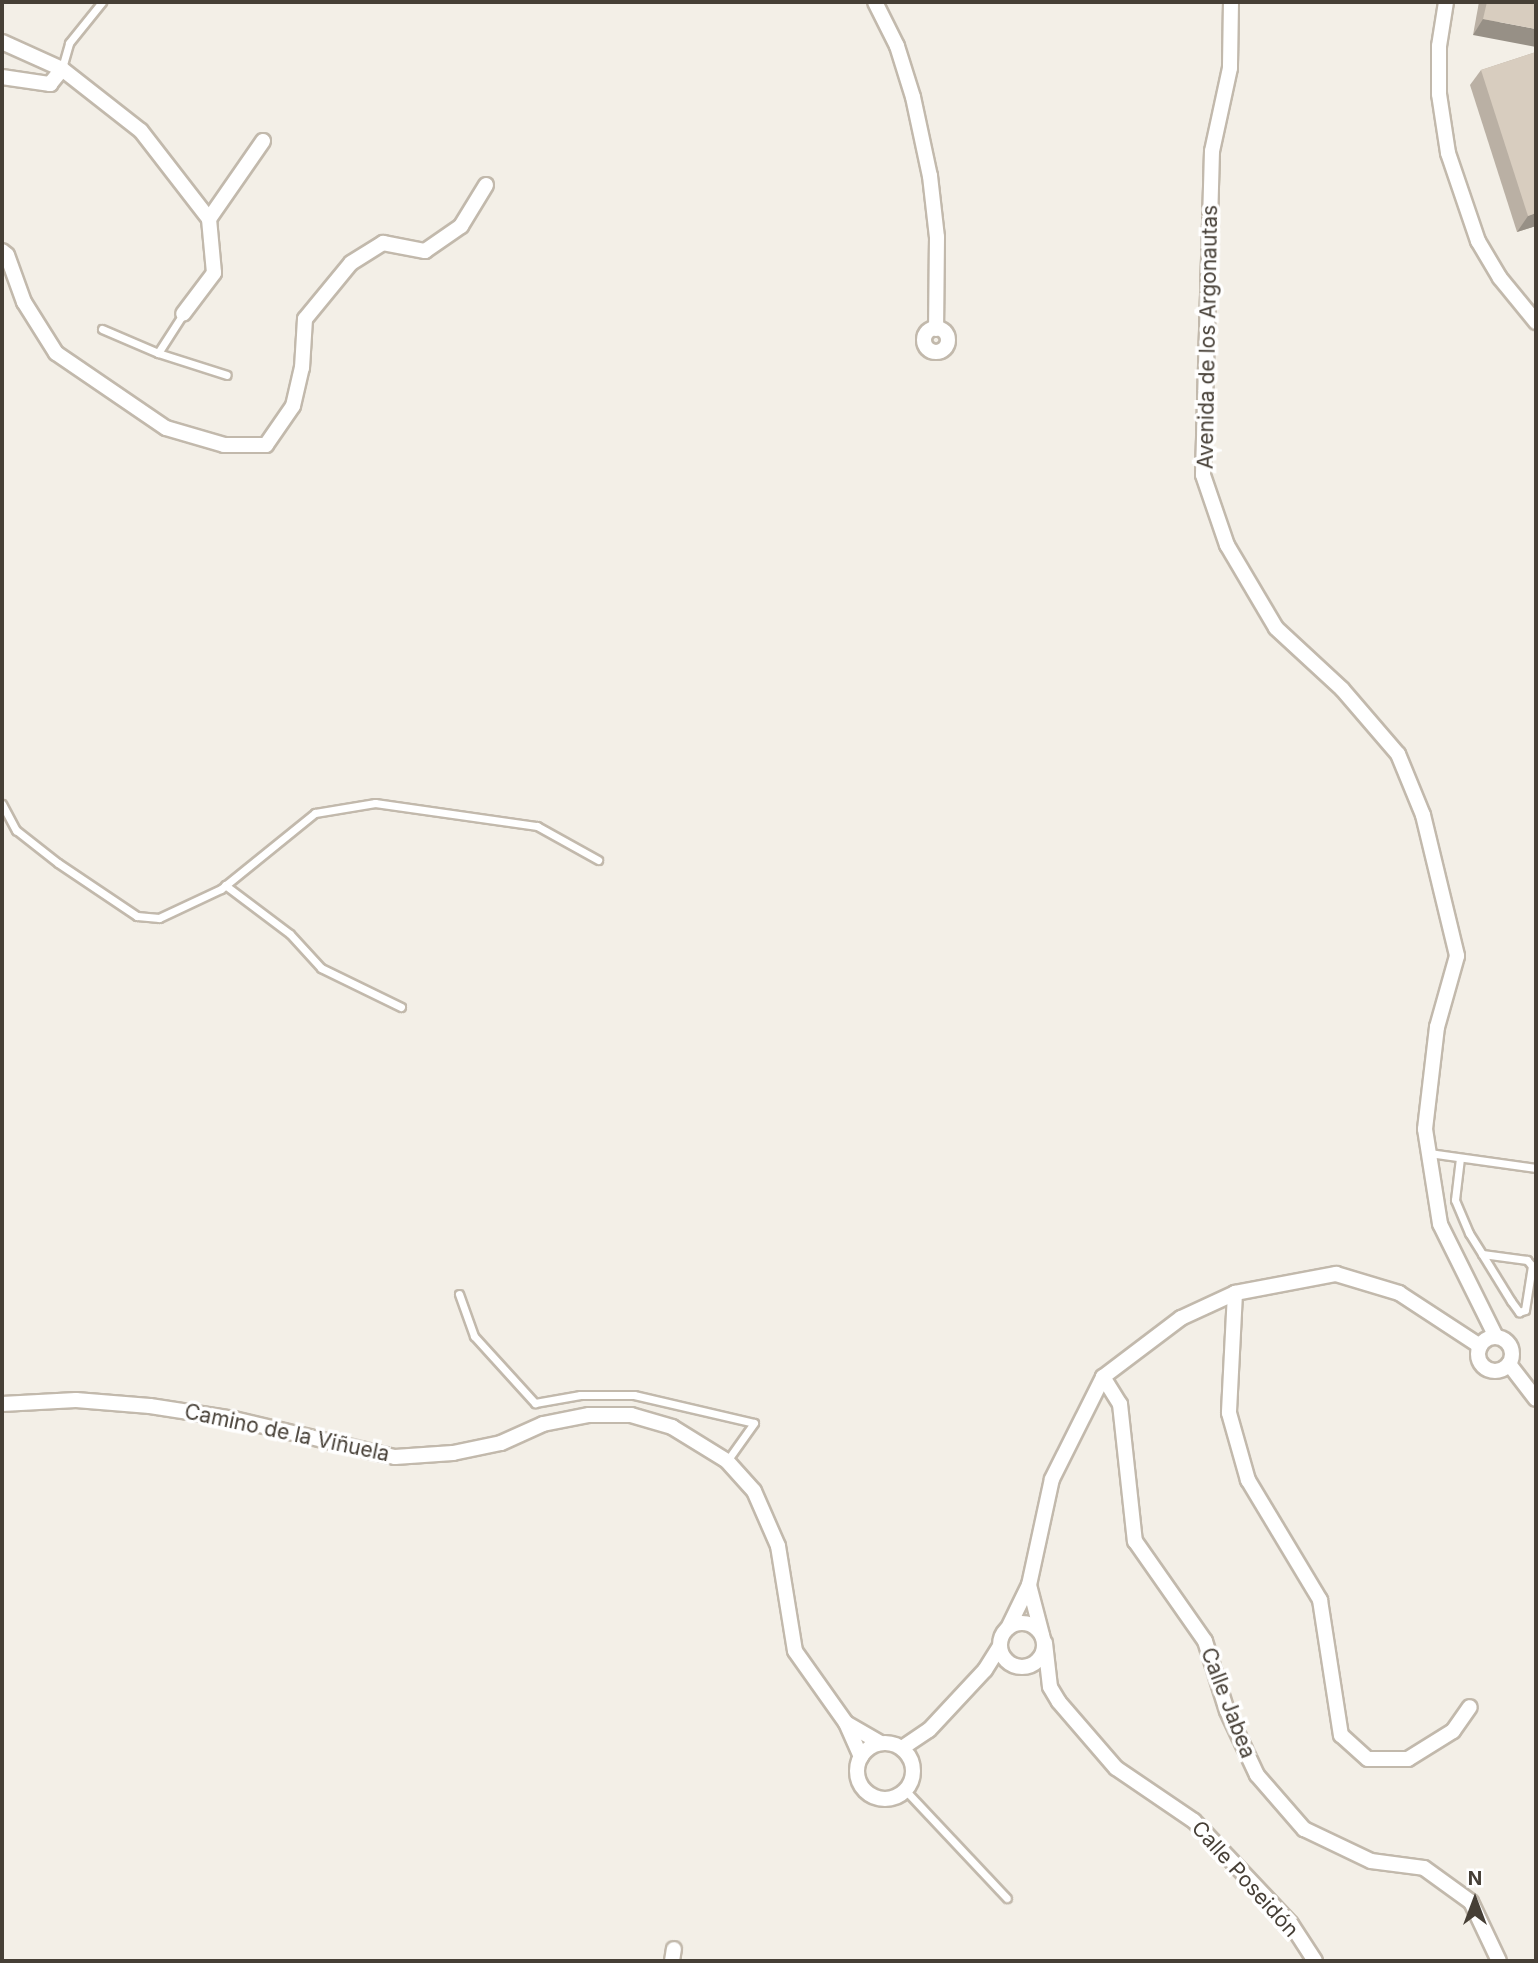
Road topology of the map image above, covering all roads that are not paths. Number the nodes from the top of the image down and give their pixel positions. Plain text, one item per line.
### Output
1 (102, 2) edge
2 (875, 2) edge
3 (1231, 2) edge
4 (1446, 2) edge
5 (2, 42) edge
6 (62, 69) junction
7 (2, 77) edge
8 (263, 141) dead end
9 (486, 185) dead end
10 (209, 219) junction
11 (2, 251) edge
12 (183, 314) joint
13 (1536, 322) edge
14 (102, 328) dead end
15 (936, 328) dead end
16 (158, 353) junction
17 (227, 374) dead end
18 (2, 804) edge
19 (598, 860) dead end
20 (225, 885) junction
21 (401, 1007) dead end
22 (1429, 1153) junction
23 (1460, 1158) junction
24 (1536, 1168) edge
25 (1482, 1254) junction
26 (1236, 1293) junction
27 (459, 1294) dead end
28 (1496, 1337) junction
29 (1480, 1346) junction
30 (1509, 1364) junction
31 (1103, 1377) junction
32 (1536, 1399) edge
33 (2, 1404) edge
34 (727, 1461) junction
35 (1029, 1586) junction
36 (1008, 1628) junction
37 (1043, 1639) junction
38 (999, 1648) junction
39 (1014, 1666) junction
40 (985, 1670) junction
41 (1050, 1687) junction
42 (1470, 1707) dead end
43 (846, 1723) junction
44 (880, 1743) junction
45 (907, 1754) junction
46 (861, 1756) junction
47 (906, 1791) junction
48 (1007, 1898) dead end
49 (1315, 1961) edge
50 (1499, 1961) edge

1 - 6 lane
2 - 15 street
3 - 22 street, Avenida de los Argonautas
4 - 13 street
5 - 6 street
6 - 7 street
6 - 10 street
8 - 10 street
9 - 11 street
10 - 12 street
12 - 16 lane
14 - 16 lane
16 - 17 lane
18 - 20 lane
19 - 20 lane
20 - 21 lane
22 - 23 lane
22 - 28 street, Avenida de los Argonautas
23 - 24 lane
23 - 25 lane
25 - 25 lane
26 - 29 street, Calle Poseidón
26 - 31 street, Calle Poseidón
26 - 42 street
27 - 34 lane
28 - 29 street
28 - 30 street
29 - 30 street
30 - 32 street
31 - 35 street, Calle Poseidón
31 - 50 street, Calle Jabea
33 - 34 street, Camino de la Viñuela
34 - 43 street, Camino de la Viñuela
35 - 36 street, Calle Poseidón
35 - 37 street, Calle Poseidón
36 - 37 street
36 - 38 street
37 - 39 street
37 - 41 street, Calle Poseidón
38 - 39 street
38 - 40 street
39 - 40 street
39 - 41 street, Calle Poseidón
40 - 45 street
41 - 49 street, Calle Poseidón
43 - 44 street
43 - 46 street, Camino de la Viñuela
44 - 45 street
44 - 46 street
45 - 47 street
46 - 47 street
47 - 48 lane

